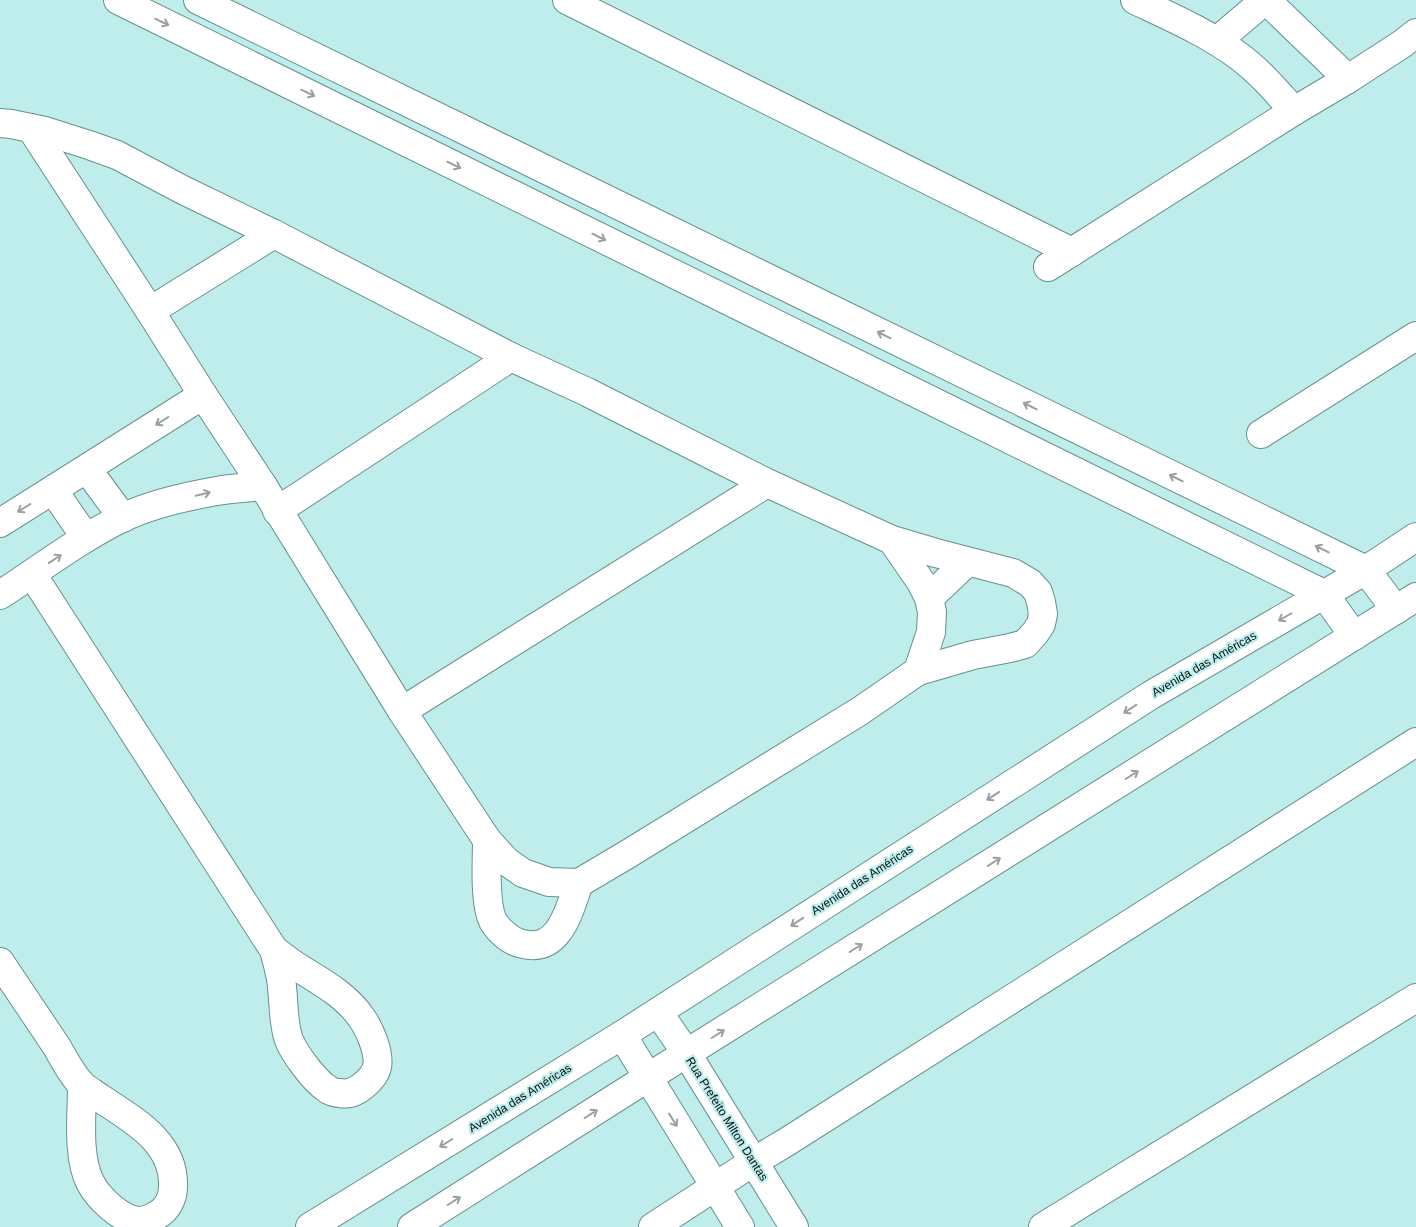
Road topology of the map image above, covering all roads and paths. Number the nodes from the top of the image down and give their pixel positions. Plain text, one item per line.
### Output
1 (118, 0) edge
2 (198, 0) edge
3 (567, 0) edge
4 (1135, 0) edge
5 (1265, 0) edge
6 (1416, 33) edge
7 (1217, 42) junction
8 (1348, 79) junction
9 (1294, 111) junction
10 (0, 124) edge
11 (31, 128) junction
12 (274, 234) junction
13 (1072, 252) junction
14 (1048, 267) dead end
15 (150, 311) junction
16 (1416, 336) edge
17 (511, 357) junction
18 (203, 396) junction
19 (1261, 434) dead end
20 (86, 469) junction
21 (767, 483) junction
22 (263, 486) junction
23 (53, 490) junction
24 (278, 511) junction
25 (123, 518) junction
26 (0, 524) edge
27 (1416, 537) edge
28 (86, 538) junction
29 (892, 540) junction
30 (967, 562) junction
31 (1366, 570) junction
32 (32, 574) junction
33 (1324, 594) junction
34 (0, 595) edge
35 (929, 598) junction
36 (1406, 604) edge
37 (1354, 636) junction
38 (918, 671) junction
39 (402, 712) junction
40 (1416, 742) edge
41 (486, 840) junction
42 (523, 873) junction
43 (579, 883) junction
44 (488, 895) junction
45 (274, 950) junction
46 (0, 962) edge
47 (1416, 998) edge
48 (658, 1012) junction
49 (622, 1035) junction
50 (687, 1054) junction
51 (647, 1078) junction
52 (82, 1085) junction
53 (752, 1162) junction
54 (715, 1186) junction
55 (310, 1227) edge
56 (412, 1227) edge
57 (653, 1227) edge
58 (740, 1227) edge
59 (794, 1227) edge
60 (1043, 1227) edge

1 -> 33 street
31 -> 2 street
3 - 13 street
4 - 7 street
5 - 7 street
5 - 8 street
6 - 8 street
7 - 9 street
8 - 9 street
9 - 13 street
10 - 11 street
11 - 12 street
11 - 15 street
12 - 15 street
12 - 17 street
13 - 14 street
15 - 18 street
16 - 19 street
17 - 21 street
17 - 24 street
18 -> 20 street
18 - 22 street
20 - 23 street
20 - 25 street
21 - 29 street
21 - 39 street
22 - 24 street
25 -> 22 street
23 -> 26 street
23 - 28 street
24 - 39 street
25 - 28 street
27 - 31 street, Avenida das Américas
32 -> 28 street
29 - 30 street
29 - 35 street
30 - 35 street
30 - 38 street
31 - 33 street, Avenida das Américas
31 - 36 street
32 - 34 street
32 - 45 street
33 - 37 street
33 -> 48 street, Avenida das Américas
35 - 38 street
36 - 37 street
50 -> 37 street
38 - 43 street
39 - 41 street
40 - 53 street
41 - 42 street
41 - 44 street
42 - 43 street
42 - 44 street
43 - 44 street
45 - 45 street
46 - 52 street
47 - 60 street
48 - 49 street, Avenida das Américas
48 - 50 street, Rua Prefeito Milton Dantas
49 - 51 street
49 -> 55 street, Avenida das Américas
50 - 51 street
50 - 53 street, Rua Prefeito Milton Dantas
51 -> 54 street
56 -> 51 street
52 - 52 street
53 - 54 street
53 - 59 street, Rua Prefeito Milton Dantas
54 - 57 street
54 - 58 street

